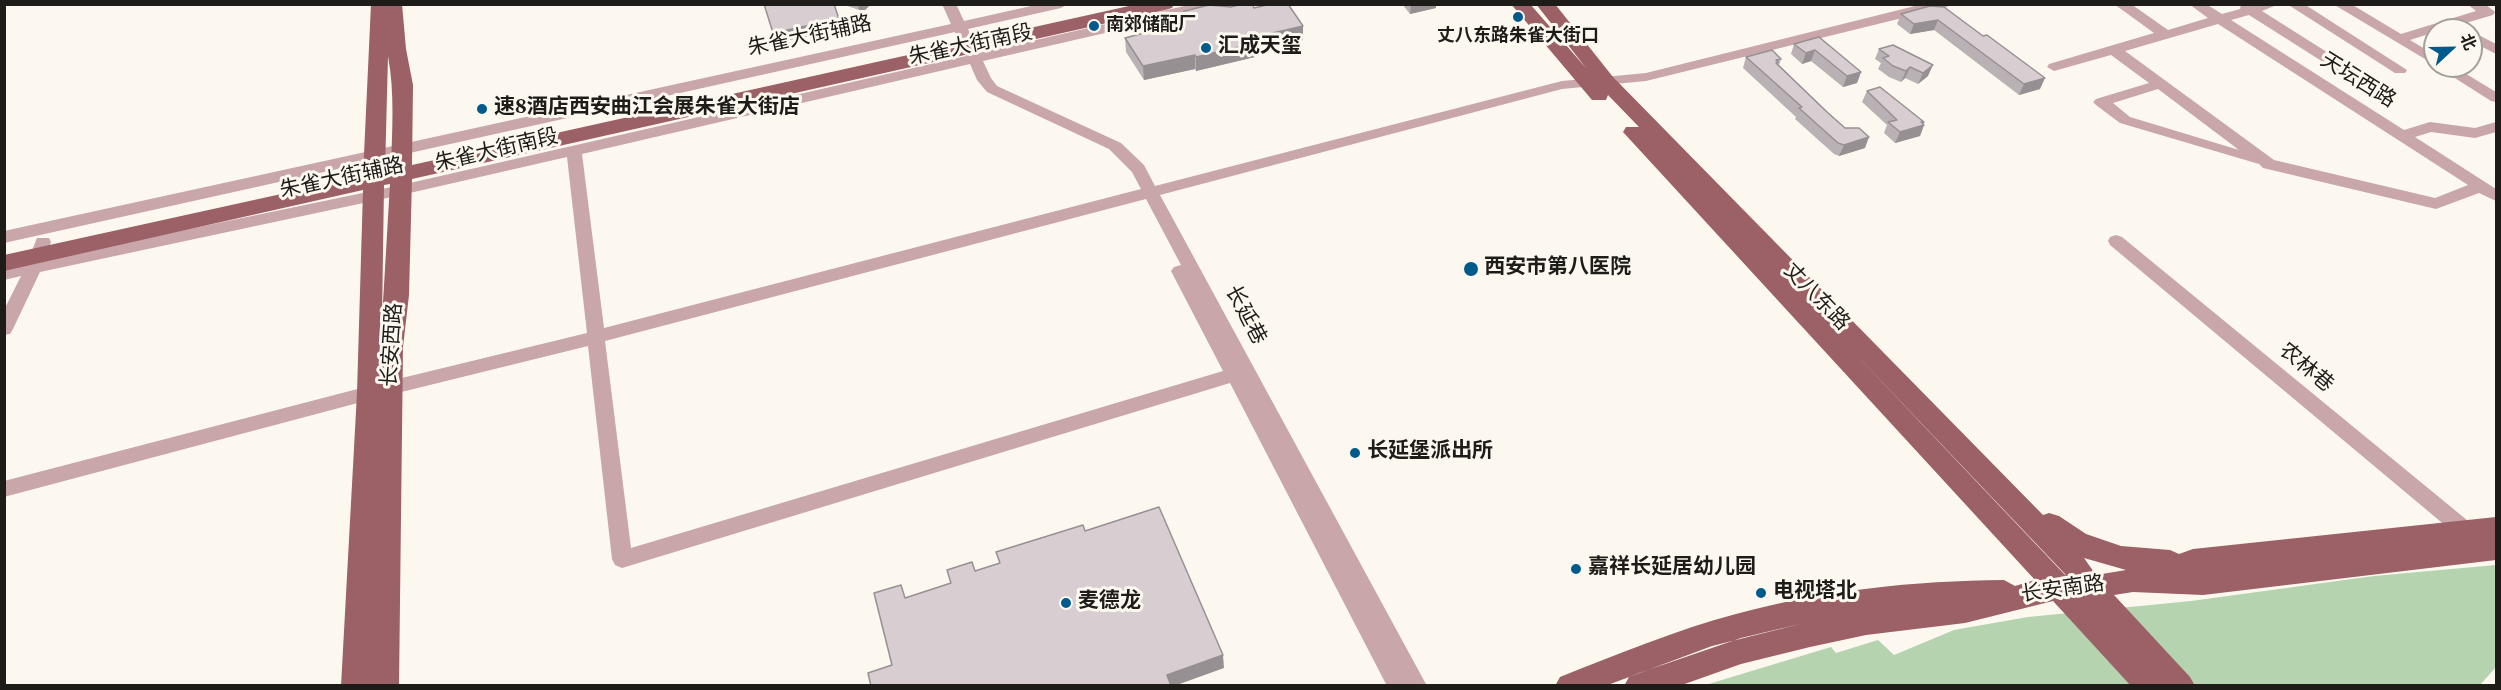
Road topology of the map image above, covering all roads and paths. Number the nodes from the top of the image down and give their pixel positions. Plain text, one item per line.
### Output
1 (380, 4) edge
2 (393, 4) edge
3 (936, 4) edge
4 (950, 4) edge
5 (1061, 4) edge
6 (1115, 4) edge
7 (1165, 4) edge
8 (1214, 4) edge
9 (1520, 4) edge
10 (1545, 4) edge
11 (1942, 4) edge
12 (2121, 4) edge
13 (2196, 4) edge
14 (2272, 4) edge
15 (2294, 4) edge
16 (2340, 4) edge
17 (2474, 4) edge
18 (2247, 8) edge
19 (2220, 20) junction
20 (2166, 35) junction
21 (2407, 36) dead end
22 (2483, 42) edge
23 (961, 44) junction
24 (2114, 50) junction
25 (2496, 50) edge
26 (2423, 54) edge
27 (2054, 67) dead end
28 (2400, 70) dead end
29 (2463, 78) edge
30 (1597, 82) junction
31 (2366, 83) dead end
32 (2160, 84) junction
33 (2496, 98) edge
34 (2496, 127) edge
35 (2402, 136) junction
36 (574, 150) junction
37 (2270, 164) junction
38 (401, 169) junction
39 (374, 175) junction
40 (2481, 186) junction
41 (1146, 193) junction
42 (2496, 196) edge
43 (4, 237) edge
44 (2116, 241) dead end
45 (4, 250) edge
46 (39, 255) junction
47 (4, 263) edge
48 (4, 274) edge
49 (4, 329) edge
50 (597, 338) junction
51 (1235, 374) junction
52 (380, 391) junction
53 (1981, 469) junction
54 (4, 489) edge
55 (2496, 528) edge
56 (2466, 531) junction
57 (2496, 549) edge
58 (2193, 561) junction
59 (2133, 580) junction
60 (2089, 588) junction
61 (2047, 590) junction
62 (356, 686) edge
63 (384, 686) edge
64 (1399, 686) edge
65 (1416, 686) edge
66 (1570, 686) edge
67 (1639, 686) edge
68 (2151, 686) edge
69 (2180, 686) edge

1 - 39 main road, 长安西路
2 - 38 main road, 长安西路
3 - 23 street
4 - 23 street
5 - 23 street, 朱雀大街辅路
6 - 23 main road, 朱雀大街南段
7 - 23 main road, 朱雀大街南段
8 - 23 street, 朱雀大街辅路
9 - 30 main road, 丈八东路
10 - 30 main road, 丈八东路
11 - 30 street
12 - 20 street
13 - 19 street, 天坛西路
14 - 18 street
15 - 28 street
16 - 26 street
17 - 21 street
18 - 19 street
18 - 31 street
19 - 20 street
19 - 35 street, 天坛西路
20 - 24 street
22 - 25 street
23 - 36 street, 朱雀大街辅路
23 - 38 main road, 朱雀大街南段
23 - 41 street, 长延巷
24 - 27 street
24 - 32 street
29 - 33 street
30 - 41 street
30 - 53 main road, 丈八东路
30 - 61 main road, 丈八东路
32 - 37 street
32 - 37 street
34 - 35 street
35 - 40 street, 天坛西路
36 - 38 street, 朱雀大街辅路
36 - 50 street
37 - 40 street
38 - 39 main road, 朱雀大街南段
38 - 52 main road, 长安西路
39 - 43 street, 朱雀大街辅路
39 - 46 main road, 朱雀大街南段
39 - 52 main road, 长安西路
40 - 42 street, 天坛西路
41 - 50 street
41 - 51 street, 长延巷
41 - 65 street, 长延巷
44 - 56 street, 农林巷
45 - 46 main road, 朱雀大街南段
46 - 47 main road, 朱雀大街南段
46 - 48 street
46 - 49 street
50 - 51 street
50 - 52 street
51 - 64 street, 长延巷
52 - 54 street
52 - 62 main road, 长安西路
52 - 63 main road, 长安西路
53 - 58 main road
53 - 60 main road, 丈八东路
55 - 56 main road
56 - 58 main road
57 - 59 main road, 长安南路
58 - 59 main road
59 - 60 main road, 长安南路
60 - 61 main road, 长安南路
60 - 69 main road, 丈八东路
61 - 66 main road
61 - 67 main road, 长安南路
61 - 68 main road, 丈八东路

